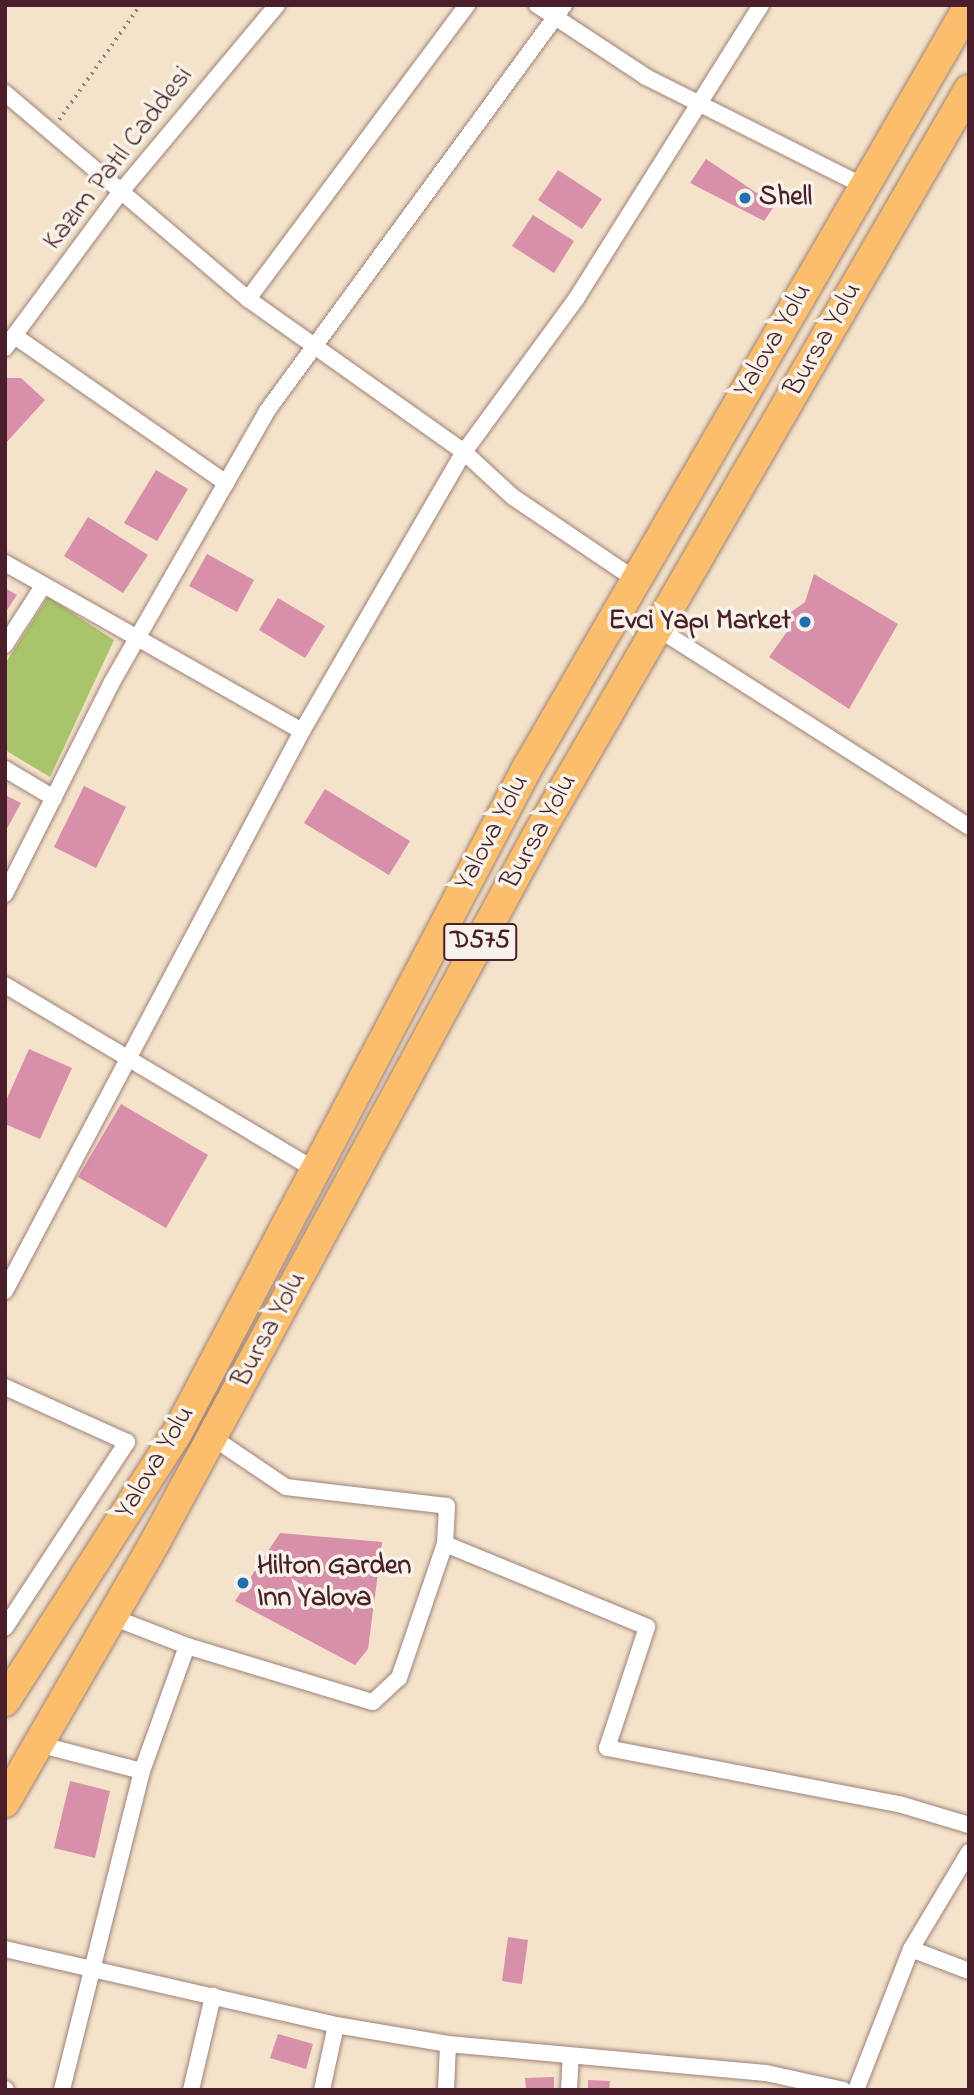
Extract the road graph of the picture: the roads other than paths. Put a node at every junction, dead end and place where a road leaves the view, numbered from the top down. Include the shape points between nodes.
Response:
1 (277, 5) edge
2 (467, 5) edge
3 (537, 5) edge
4 (564, 5) edge
5 (761, 5) edge
6 (969, 6) edge
7 (554, 19) junction
8 (969, 91) edge
9 (5, 93) edge
10 (698, 103) junction
11 (864, 186) junction
12 (119, 194) junction
13 (248, 299) junction
14 (11, 343) edge
15 (314, 348) junction
16 (464, 452) junction
17 (226, 483) junction
18 (5, 563) edge
19 (636, 580) junction
20 (43, 586) junction
21 (657, 628) junction
22 (135, 641) junction
23 (5, 645) edge
24 (302, 731) junction
25 (5, 769) edge
26 (54, 798) junction
27 (969, 827) edge
28 (5, 894) edge
29 (5, 985) edge
30 (129, 1062) junction
31 (317, 1171) junction
32 (5, 1291) edge
33 (5, 1387) edge
34 (212, 1437) junction
35 (445, 1544) junction
36 (112, 1617) junction
37 (5, 1628) edge
38 (187, 1646) junction
39 (5, 1701) edge
40 (38, 1744) junction
41 (142, 1771) junction
42 (5, 1802) edge
43 (969, 1825) edge
44 (969, 1852) edge
45 (5, 1949) edge
46 (911, 1950) junction
47 (92, 1971) junction
48 (969, 1971) edge
49 (213, 1996) junction
50 (337, 2025) junction
51 (448, 2044) junction
52 (571, 2056) junction
53 (62, 2090) edge
54 (191, 2090) edge
55 (322, 2090) edge
56 (446, 2090) edge
57 (569, 2090) edge
58 (843, 2090) edge
59 (856, 2090) edge

1 - 12 street, Kazım Patıl Caddesi
2 - 13 street
3 - 7 street
4 - 7 street
5 - 10 street
6 - 11 highway, Yalova Yolu / D575
7 - 10 street
7 - 15 street
8 - 21 highway, Bursa Yolu / D575
9 - 12 street
10 - 11 street
10 - 16 street via 576,299
11 - 19 highway, Yalova Yolu / D575
12 - 13 street
12 - 14 street, Kazım Patıl Caddesi
13 - 15 street
14 - 17 street
15 - 16 street
15 - 17 street
16 - 19 street via 513,497
16 - 24 street
17 - 22 street
18 - 20 street
19 - 31 highway, Yalova Yolu / D575 via 526,770
20 - 22 street
20 - 23 street
21 - 27 street
21 - 34 highway, Bursa Yolu / D575 via 537,836
22 - 24 street
22 - 26 street
24 - 30 street
25 - 26 street
26 - 28 street
29 - 30 street
30 - 31 street
30 - 32 street
31 - 39 highway, Yalova Yolu / D575 via 176,1436
33 - 37 street via 127,1442
34 - 35 street via 286,1487 447,1506
34 - 36 highway, Bursa Yolu / D575
35 - 38 street via 399,1678 373,1702
35 - 43 street via 647,1626 607,1748 899,1804
36 - 38 street
36 - 40 highway, Bursa Yolu / D575
38 - 41 street
40 - 41 street
40 - 42 highway, Bursa Yolu / D575
41 - 47 street
44 - 46 street
45 - 47 street
46 - 48 street
46 - 59 street
47 - 49 street
47 - 53 street
49 - 50 street
49 - 54 street
50 - 51 street
50 - 55 street
51 - 52 street
51 - 56 street
52 - 57 street
52 - 58 street via 766,2073

